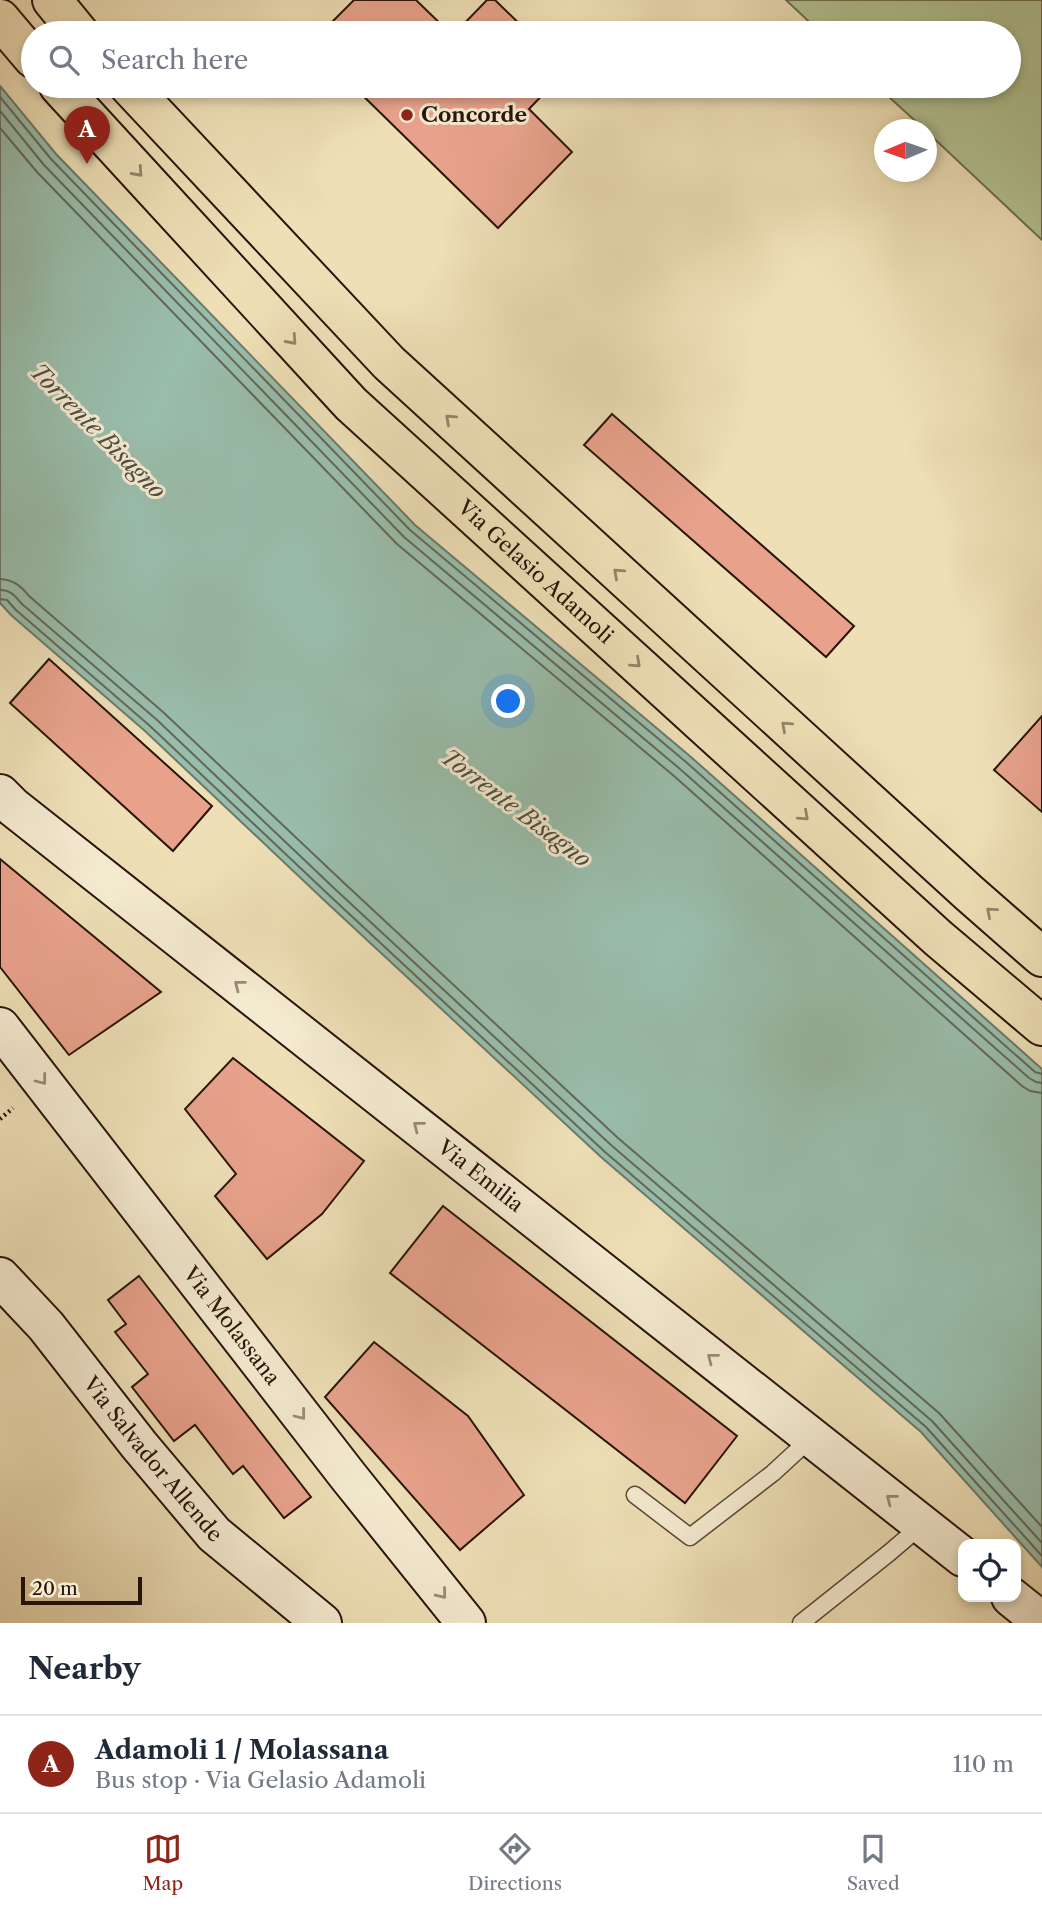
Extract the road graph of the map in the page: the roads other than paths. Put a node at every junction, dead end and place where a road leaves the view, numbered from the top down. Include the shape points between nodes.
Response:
1 (52, 0) edge
2 (0, 19) edge
3 (69, 21) edge
4 (21, 44) edge
5 (70, 98) edge
6 (140, 98) edge
7 (0, 794) edge
8 (1042, 957) edge
9 (1042, 1026) edge
10 (0, 1027) edge
11 (0, 1277) edge
12 (812, 1437) junction
13 (635, 1495) dead end
14 (923, 1524) junction
15 (958, 1553) edge
16 (1017, 1602) edge
17 (1042, 1622) edge
18 (322, 1623) edge
19 (466, 1623) edge
20 (801, 1623) edge

1 - 3 main road
2 - 4 main road
5 -> 9 main road, Via Gelasio Adamoli via 351,404 928,929
8 -> 6 main road via 389,363
12 -> 7 main road, Via Emilia
10 -> 19 main road, Via Molassana
11 - 18 main road, Via Salvador Allende via 46,1326 214,1534
12 - 13 lane via 690,1537
14 -> 12 main road, Via Emilia
14 - 15 main road, Via Emilia
14 - 20 lane
16 - 17 main road

